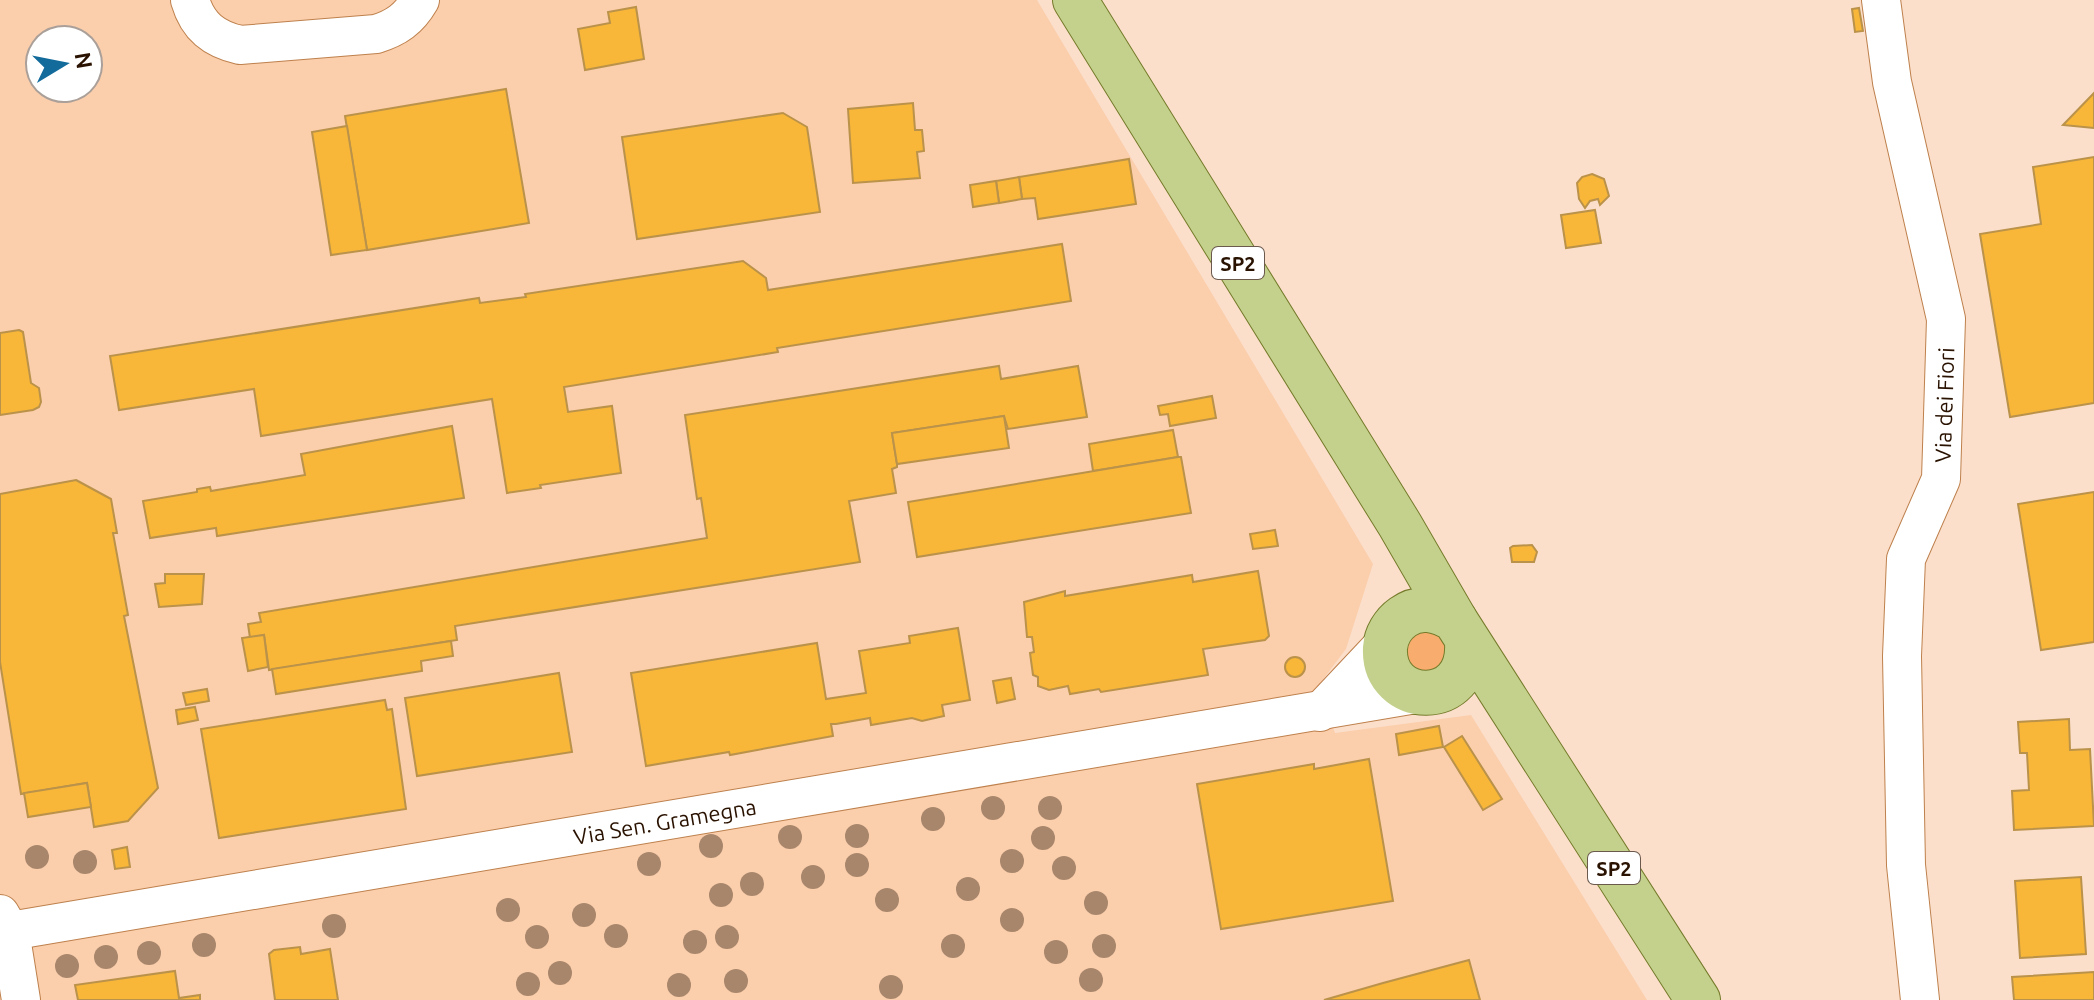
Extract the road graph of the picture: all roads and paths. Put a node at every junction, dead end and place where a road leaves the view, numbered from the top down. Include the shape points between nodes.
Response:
1 (190, 0) edge
2 (420, 0) edge
3 (1075, 0) edge
4 (1881, 0) edge
5 (1400, 525) junction
6 (1393, 630) junction
7 (1461, 631) junction
8 (1435, 690) junction
9 (1320, 712) junction
10 (1530, 737) junction
11 (5, 922) edge
12 (21, 1000) edge
13 (1698, 1000) edge
14 (1920, 1000) edge

1 - 2 street via 208,32 240,45 376,34 409,18
3 - 5 main road, SP2
4 - 14 street, Via dei Fiori via 1892,82 1946,319 1941,479 1906,559 1902,656 1906,865
5 - 6 main road
5 - 7 main road, SP2
6 - 7 main road via 1414,611 1428,609 1442,612
6 - 8 main road via 1385,657 1389,671 1409,690
6 - 9 street
7 - 8 main road via 1468,656 1465,668
7 - 10 main road, SP2
8 - 9 street, Via Sen. Gramegna
8 - 10 main road, SP2
9 - 11 street, Via Sen. Gramegna
10 - 13 main road, SP2
11 - 12 street

